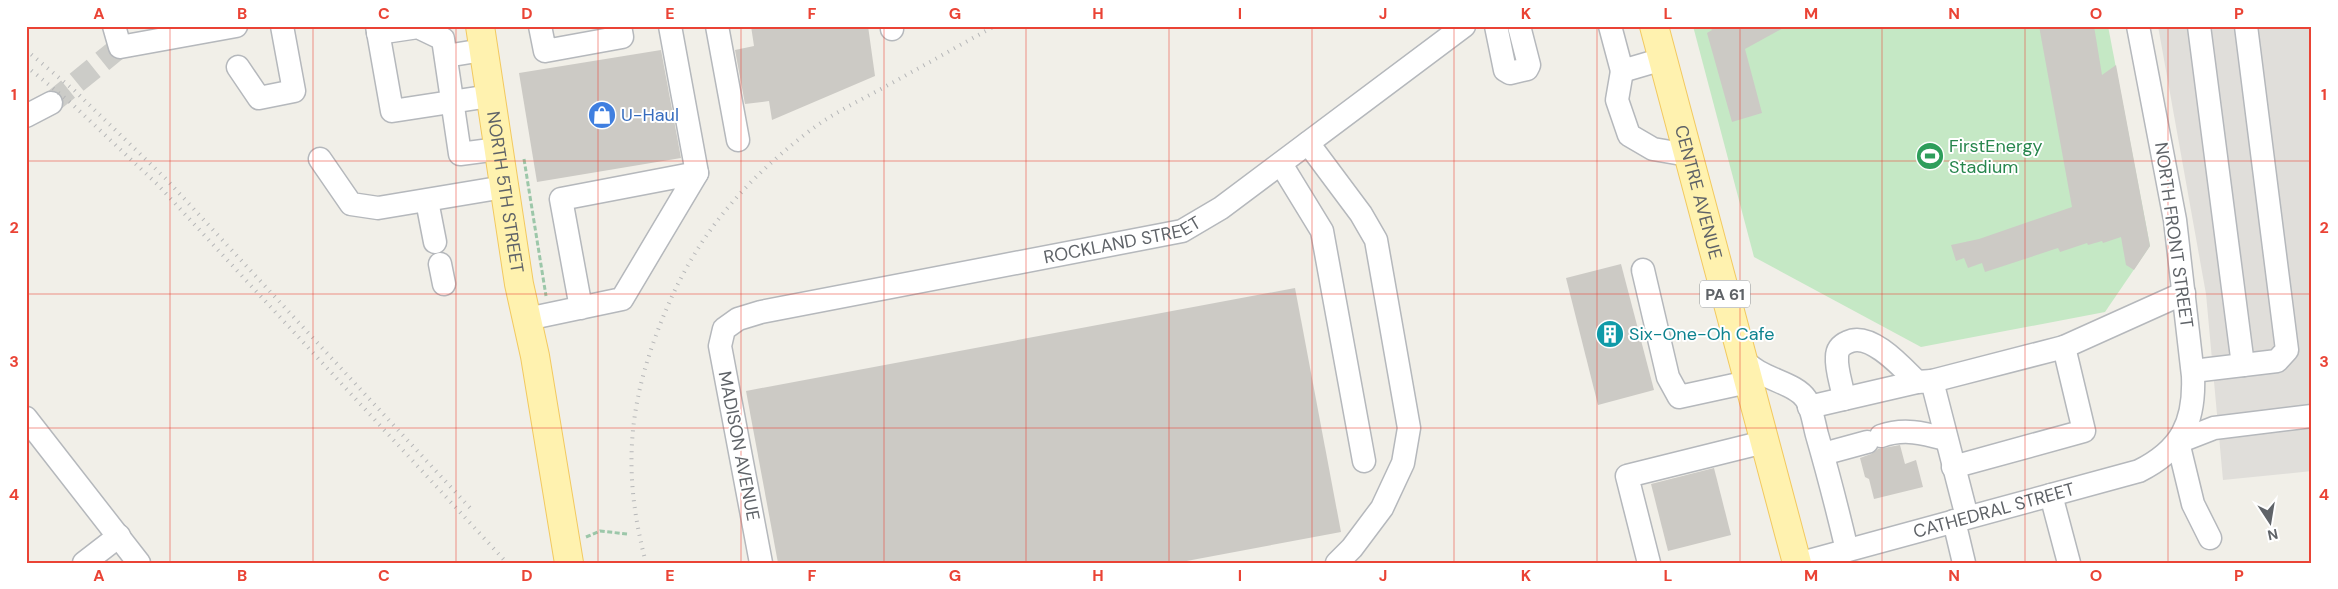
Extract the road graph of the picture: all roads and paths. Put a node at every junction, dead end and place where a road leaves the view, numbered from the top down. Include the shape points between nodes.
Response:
1 (236, 26) edge
2 (282, 26) edge
3 (540, 26) edge
4 (670, 26) edge
5 (717, 26) edge
6 (1464, 26) edge
7 (1496, 26) edge
8 (1519, 26) edge
9 (1610, 26) edge
10 (1654, 26) edge
11 (2138, 26) edge
12 (2199, 26) edge
13 (2246, 26) edge
14 (378, 30) edge
15 (621, 32) edge
16 (117, 36) tunnel mouth
17 (482, 38) edge
18 (446, 56) junction
19 (1663, 59) junction
20 (238, 67) dead end
21 (1622, 71) junction
22 (490, 96) junction
23 (453, 102) junction
24 (51, 103) tunnel mouth
25 (26, 116) edge
26 (738, 140) dead end
27 (1308, 143) junction
28 (498, 149) junction
29 (1688, 155) junction
30 (320, 158) dead end
31 (1281, 164) junction
32 (697, 173) junction
33 (504, 187) junction
34 (427, 201) junction
35 (436, 242) dead end
36 (1643, 270) dead end
37 (2184, 293) junction
38 (581, 308) junction
39 (527, 319) junction
40 (724, 329) joint
41 (2064, 347) junction
42 (2243, 365) junction
43 (1745, 370) junction
44 (2193, 371) junction
45 (1924, 382) junction
46 (1844, 399) junction
47 (1809, 407) junction
48 (2312, 416) edge
49 (26, 418) edge
50 (1945, 439) junction
51 (1764, 442) junction
52 (2178, 442) junction
53 (36, 446) edge
54 (1823, 454) junction
55 (1364, 461) dead end
56 (1953, 467) junction
57 (2050, 495) junction
58 (1960, 519) junction
59 (627, 534) dead end
60 (119, 536) junction
61 (585, 537) dead end
62 (2210, 538) dead end
63 (1852, 554) edge
64 (84, 563) edge
65 (139, 563) edge
66 (569, 563) edge
67 (761, 563) edge
68 (1337, 563) edge
69 (1648, 563) edge
70 (1797, 563) edge
71 (1801, 563) edge
72 (1964, 563) edge
73 (2069, 563) edge

1 - 16 street
2 - 20 street via 294,91 259,98
3 - 15 street via 545,51
4 - 32 street
5 - 26 street
6 - 27 street, ROCKLAND STREET
7 - 8 street via 1505,70 1510,73 1527,69 1529,65
9 - 21 street
10 - 19 main road, CENTRE AVENUE / PA 61
11 - 37 street, NORTH FRONT STREET via 2175,220
12 - 42 street
13 - 42 street via 2287,350 2277,361
14 - 18 street via 418,27 443,39
14 - 23 street via 392,112
17 - 18 street
17 - 22 main road, NORTH 5TH STREET
18 - 23 street
19 - 21 street
19 - 29 main road, CENTRE AVENUE / PA 61
21 - 29 street via 1617,100 1629,135 1653,149
22 - 23 street
22 - 28 main road, NORTH 5TH STREET
23 - 28 street via 460,154
24 - 25 street
27 - 31 street, ROCKLAND STREET
27 - 68 street via 1361,214 1376,240 1408,428 1403,463 1382,508
28 - 33 main road, NORTH 5TH STREET
29 - 43 main road, CENTRE AVENUE / PA 61
30 - 34 street via 351,204 378,208
31 - 40 street, ROCKLAND STREET via 1221,208 1182,231 761,312 738,319
31 - 55 street via 1322,231
32 - 38 street via 622,299
32 - 38 street via 562,199
33 - 34 street
33 - 39 main road, NORTH 5TH STREET
34 - 35 street
36 - 43 street via 1668,377 1679,396
37 - 41 street
37 - 44 street, NORTH FRONT STREET
38 - 39 street
39 - 66 main road, NORTH 5TH STREET
40 - 67 street, MADISON AVENUE via 720,346
41 - 45 street
41 - 56 street via 2084,431
42 - 44 street
43 - 47 street via 1750,368 1794,389 1806,398
43 - 51 main road, CENTRE AVENUE / PA 61
44 - 52 street, NORTH FRONT STREET via 2191,412
45 - 46 street
45 - 46 street via 1861,338 1841,346 1837,355
45 - 50 street
46 - 47 street
47 - 54 street
48 - 52 street via 2214,428
49 - 53 street
50 - 54 street via 1913,431 1890,433
50 - 56 street
51 - 69 street via 1627,476
51 - 70 main road, CENTRE AVENUE / PA 61
52 - 57 street, CATHEDRAL STREET via 2157,461 2139,471
52 - 62 street via 2192,504
53 - 60 street
54 - 63 street
56 - 58 street
57 - 58 street, CATHEDRAL STREET
57 - 73 street
58 - 63 street, CATHEDRAL STREET
58 - 72 street
59 - 61 path via 600,531
60 - 64 street
60 - 65 street
63 - 71 street, CATHEDRAL STREET

